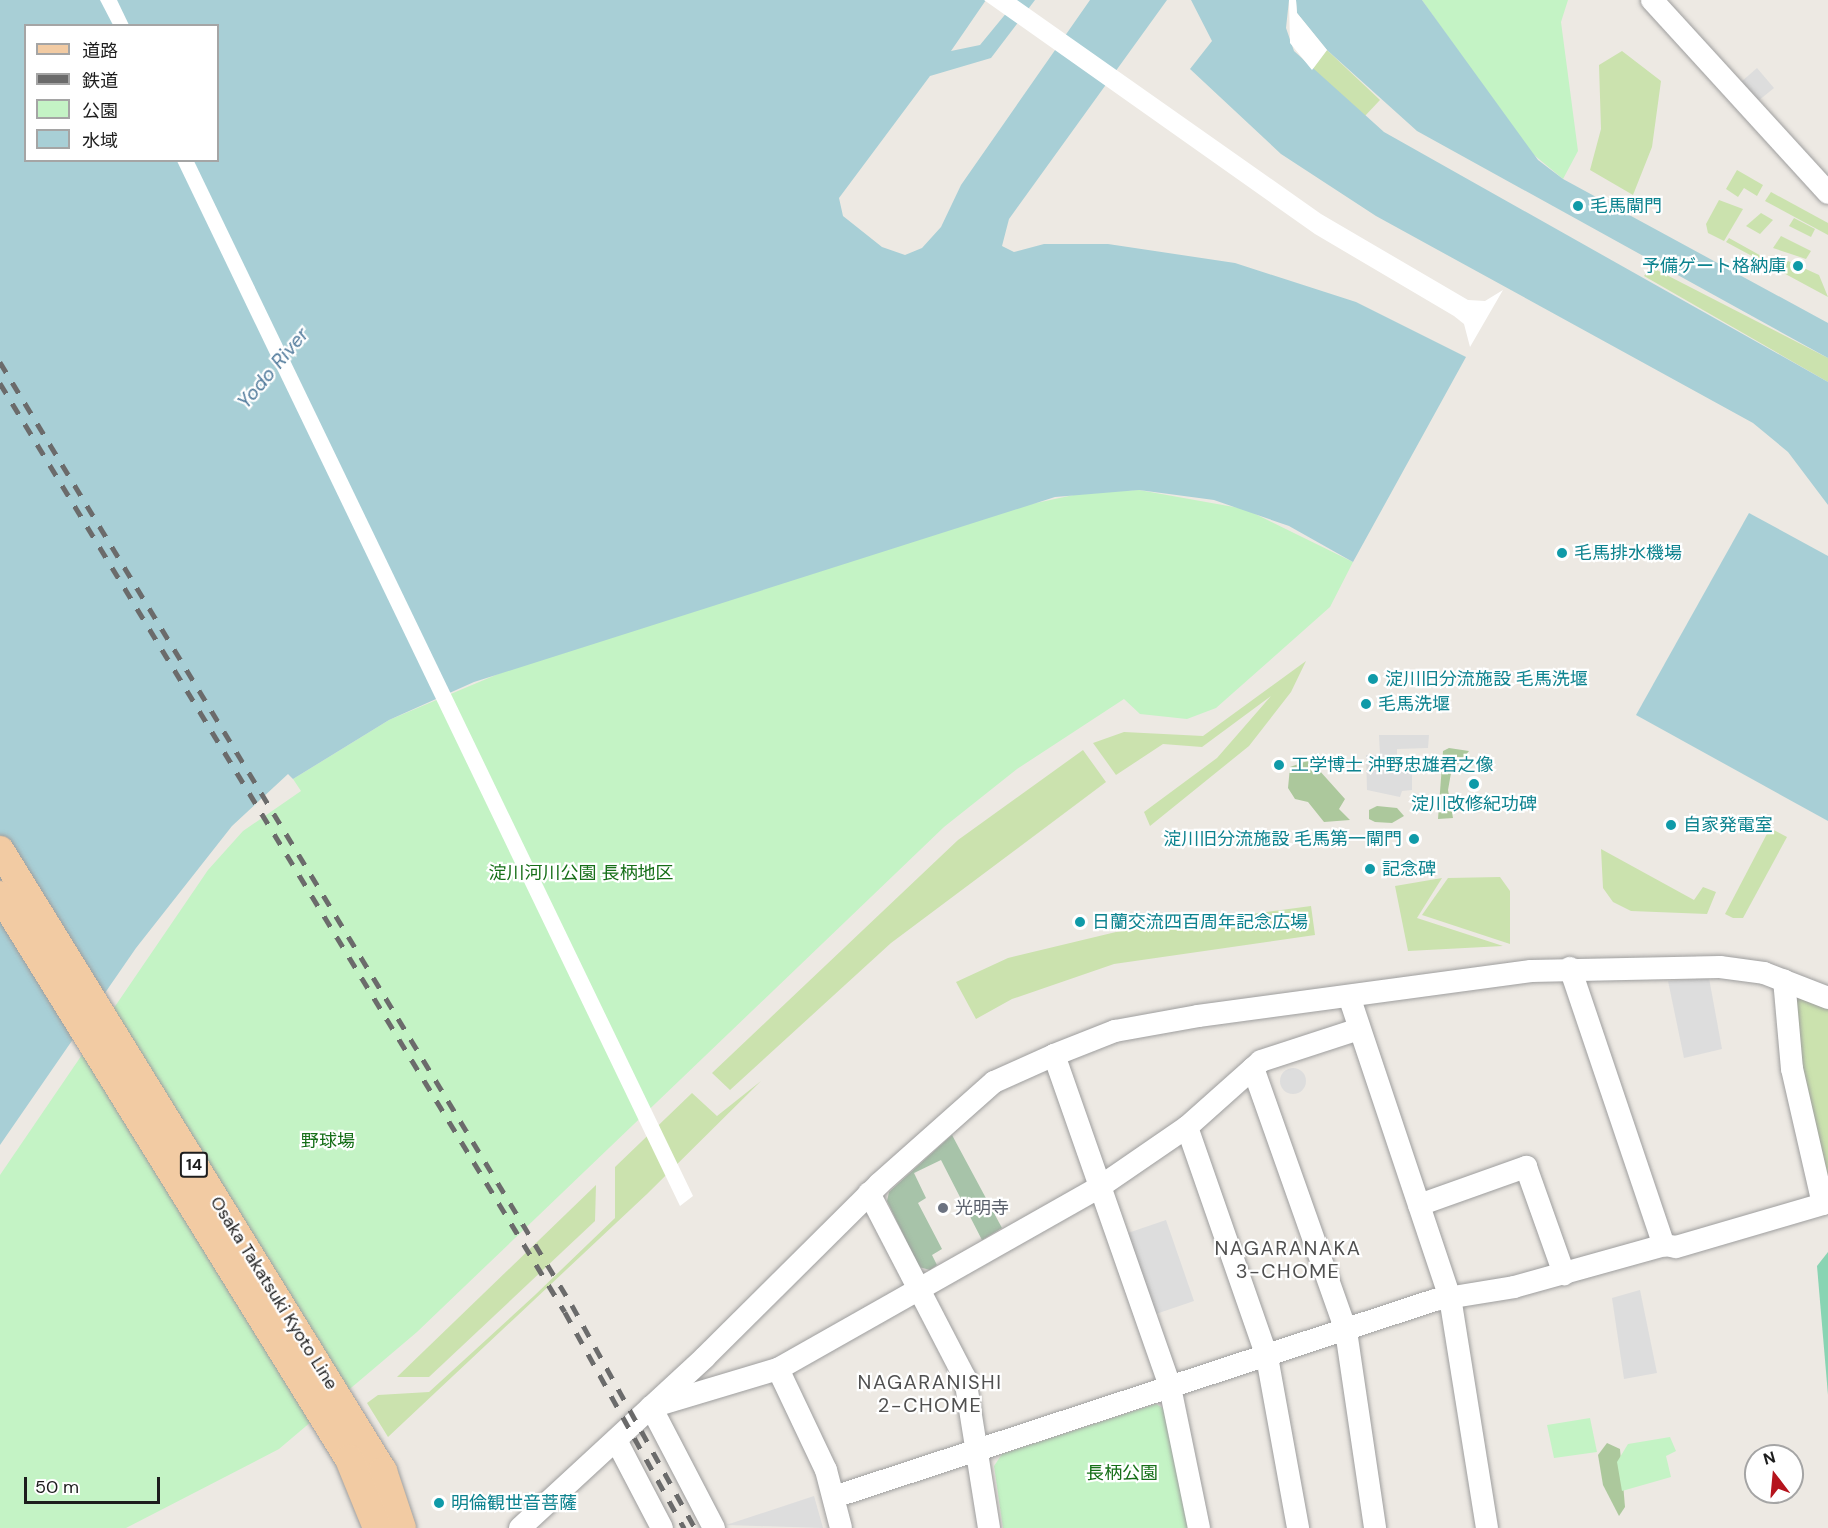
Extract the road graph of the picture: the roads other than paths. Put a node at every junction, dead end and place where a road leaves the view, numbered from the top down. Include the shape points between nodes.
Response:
1 (1652, 0) edge
2 (1828, 193) edge
3 (0, 850) edge
4 (0, 895) edge
5 (1570, 968) junction
6 (1784, 980) junction
7 (1349, 996) junction
8 (1828, 998) edge
9 (1359, 1029) junction
10 (1054, 1055) junction
11 (1253, 1068) junction
12 (1187, 1127) junction
13 (1101, 1186) junction
14 (869, 1193) junction
15 (1419, 1205) junction
16 (1664, 1245) junction
17 (1564, 1274) junction
18 (922, 1287) junction
19 (1450, 1297) junction
20 (1346, 1332) junction
21 (1268, 1357) junction
22 (778, 1368) junction
23 (1170, 1387) junction
24 (651, 1407) junction
25 (616, 1440) junction
26 (976, 1449) junction
27 (377, 1489) junction
28 (834, 1497) junction
29 (533, 1524) edge
30 (377, 1528) edge
31 (402, 1528) edge
32 (662, 1528) edge
33 (714, 1528) edge
34 (841, 1528) edge
35 (989, 1528) edge
36 (1199, 1528) edge
37 (1298, 1528) edge
38 (1375, 1528) edge
39 (1487, 1528) edge

1 - 2 street
3 - 27 main road, Osaka Takatsuki Kyoto Line / 14
4 - 27 main road, Osaka Takatsuki Kyoto Line / 14
5 - 6 street via 1720,967
5 - 7 street
5 - 16 street
6 - 8 street
6 - 16 street via 1792,1069 1823,1204 1676,1247
7 - 9 street
7 - 10 street via 1115,1031
9 - 11 street
9 - 15 street
10 - 13 street
10 - 14 street via 994,1082
11 - 12 street
11 - 20 street
12 - 13 street
12 - 21 street
13 - 18 street
13 - 23 street
14 - 18 street
14 - 24 street
15 - 17 street via 1526,1167
15 - 19 street
16 - 17 street
17 - 19 street
18 - 22 street
18 - 26 street via 965,1378
19 - 20 street
19 - 39 street
20 - 21 street
20 - 38 street
21 - 23 street
21 - 37 street
22 - 24 street
22 - 28 street
23 - 26 street
23 - 36 street
24 - 25 street
24 - 33 street
25 - 29 street
25 - 32 street
26 - 28 street
26 - 35 street
27 - 30 main road, Osaka Takatsuki Kyoto Line / 14
27 - 31 main road, Osaka Takatsuki Kyoto Line / 14
28 - 34 street

